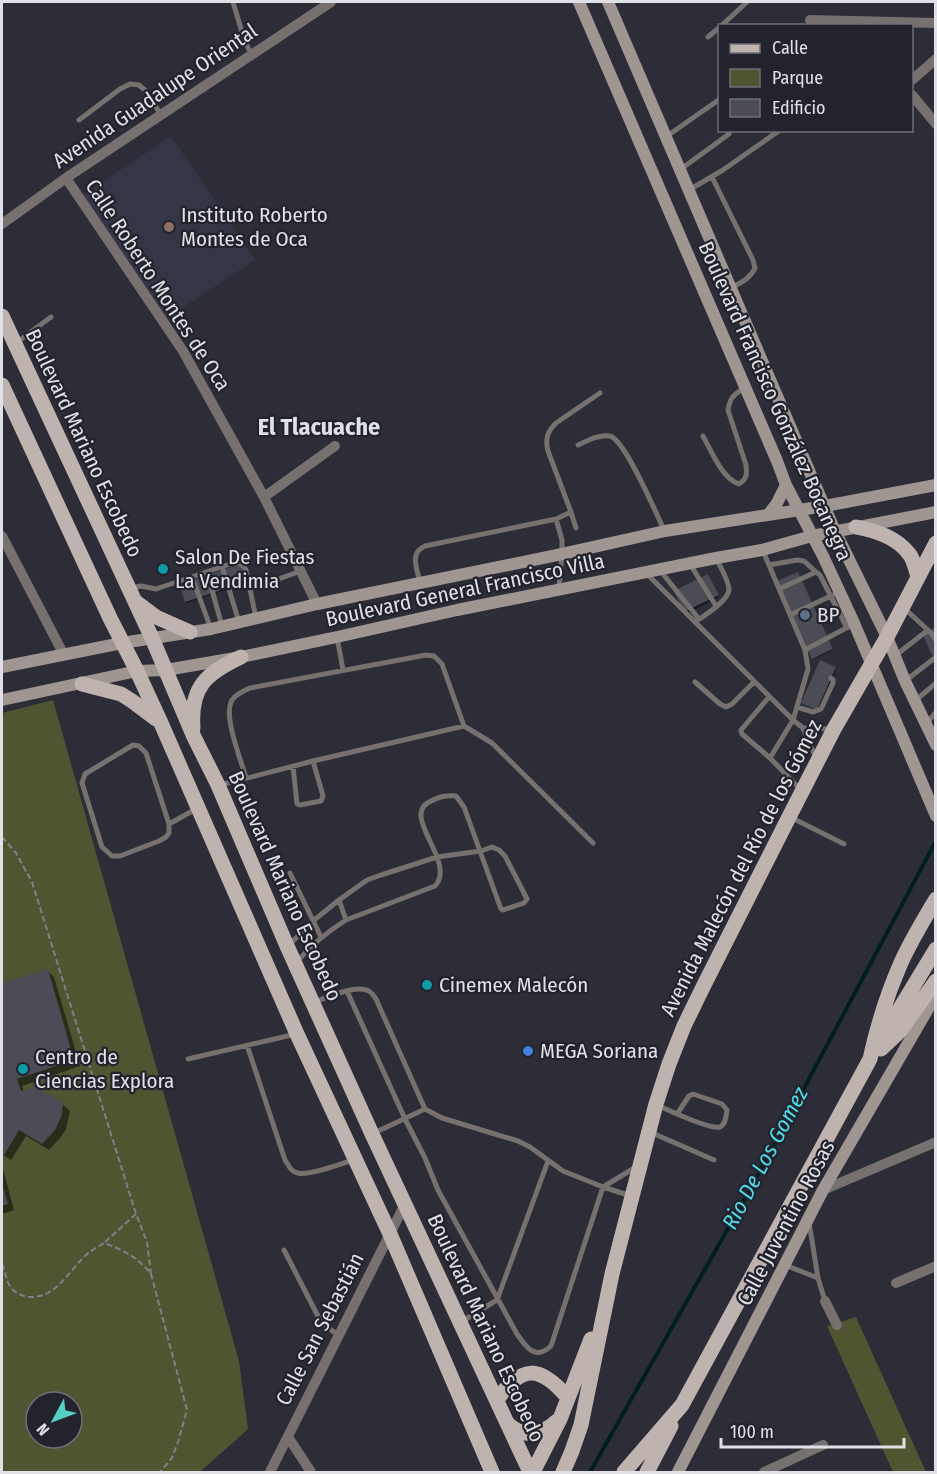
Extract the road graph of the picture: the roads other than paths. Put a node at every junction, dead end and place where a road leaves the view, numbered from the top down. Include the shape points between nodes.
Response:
1 (233, 2) edge
2 (331, 2) edge
3 (579, 2) edge
4 (608, 2) edge
5 (747, 2) edge
6 (810, 21) dead end
7 (936, 23) edge
8 (722, 24) edge
9 (718, 28) edge
10 (708, 37) dead end
11 (251, 54) junction
12 (936, 59) edge
13 (913, 79) edge
14 (913, 96) edge
15 (718, 100) edge
16 (161, 115) junction
17 (79, 120) dead end
18 (936, 124) edge
19 (730, 132) edge
20 (777, 132) edge
21 (666, 137) junction
22 (679, 170) junction
23 (712, 177) junction
24 (66, 178) junction
25 (688, 190) junction
26 (2, 224) edge
27 (731, 288) junction
28 (2, 316) edge
29 (51, 317) dead end
30 (15, 344) junction
31 (2, 385) edge
32 (745, 387) junction
33 (600, 393) dead end
34 (703, 436) dead end
35 (578, 445) dead end
36 (335, 446) dead end
37 (786, 485) junction
38 (936, 485) edge
39 (264, 497) junction
40 (825, 506) junction
41 (799, 510) junction
42 (571, 512) junction
43 (936, 512) edge
44 (768, 515) junction
45 (556, 519) junction
46 (576, 528) dead end
47 (856, 528) junction
48 (665, 531) junction
49 (835, 531) junction
50 (2, 536) edge
51 (812, 536) junction
52 (936, 543) edge
53 (762, 550) junction
54 (562, 554) junction
55 (716, 558) junction
56 (689, 563) junction
57 (769, 565) junction
58 (222, 566) junction
59 (658, 569) junction
60 (301, 571) junction
61 (207, 572) junction
62 (645, 572) junction
63 (816, 572) junction
64 (192, 577) junction
65 (918, 578) junction
66 (420, 582) junction
67 (250, 589) junction
68 (779, 589) junction
69 (559, 590) junction
70 (130, 594) junction
71 (835, 594) junction
72 (317, 604) junction
73 (716, 606) junction
74 (902, 606) junction
75 (790, 615) junction
76 (256, 618) junction
77 (697, 621) junction
78 (239, 622) junction
79 (851, 626) junction
80 (217, 627) junction
81 (928, 630) junction
82 (190, 632) junction
83 (337, 637) junction
84 (887, 637) junction
85 (152, 638) junction
86 (936, 640) edge
87 (122, 643) junction
88 (805, 650) junction
89 (64, 655) junction
90 (895, 656) junction
91 (241, 657) junction
92 (936, 657) edge
93 (872, 664) junction
94 (2, 667) edge
95 (808, 669) junction
96 (166, 670) junction
97 (343, 670) junction
98 (137, 671) junction
99 (815, 672) dead end
100 (831, 678) dead end
101 (905, 681) junction
102 (695, 682) dead end
103 (754, 682) junction
104 (936, 683) edge
105 (82, 684) junction
106 (769, 697) junction
107 (2, 700) edge
108 (915, 702) junction
109 (797, 706) junction
110 (936, 712) edge
111 (793, 720) junction
112 (161, 723) junction
113 (926, 724) junction
114 (464, 726) junction
115 (803, 728) junction
116 (834, 729) junction
117 (194, 736) junction
118 (936, 745) edge
119 (770, 758) junction
120 (313, 761) junction
121 (818, 761) junction
122 (293, 766) junction
123 (246, 778) junction
124 (218, 785) junction
125 (802, 791) junction
126 (197, 808) junction
127 (936, 816) edge
128 (789, 817) junction
129 (169, 824) junction
130 (593, 843) dead end
131 (844, 844) dead end
132 (481, 851) junction
133 (437, 857) junction
134 (290, 873) dead end
135 (936, 899) edge
136 (339, 900) junction
137 (346, 920) junction
138 (313, 921) junction
139 (321, 937) junction
140 (287, 946) junction
141 (936, 949) edge
142 (296, 963) junction
143 (936, 981) edge
144 (347, 991) junction
145 (936, 995) edge
146 (313, 1003) junction
147 (297, 1034) junction
148 (248, 1046) junction
149 (188, 1059) dead end
150 (870, 1059) junction
151 (656, 1104) junction
152 (425, 1109) junction
153 (677, 1114) junction
154 (405, 1119) junction
155 (342, 1129) junction
156 (649, 1131) junction
157 (372, 1134) junction
158 (936, 1142) edge
159 (356, 1159) junction
160 (714, 1160) dead end
161 (548, 1161) junction
162 (640, 1164) junction
163 (603, 1187) junction
164 (824, 1190) junction
165 (632, 1196) junction
166 (405, 1204) junction
167 (808, 1221) junction
168 (390, 1234) junction
169 (284, 1250) dead end
170 (785, 1265) junction
171 (936, 1266) edge
172 (612, 1274) junction
173 (818, 1278) junction
174 (896, 1282) dead end
175 (497, 1300) junction
176 (825, 1302) joint
177 (460, 1322) junction
178 (837, 1325) dead end
179 (339, 1336) junction
180 (568, 1398) junction
181 (497, 1400) junction
182 (682, 1405) junction
183 (504, 1419) junction
184 (560, 1419) junction
185 (288, 1437) junction
186 (823, 1445) dead end
187 (271, 1472) edge
188 (311, 1473) edge
189 (492, 1473) edge
190 (532, 1473) edge
191 (563, 1473) edge
192 (624, 1473) edge
193 (647, 1473) edge
194 (678, 1473) edge
195 (764, 1473) edge

1 - 11 lane
2 - 11 street, Avenida Guadalupe Oriental
3 - 32 main road, Boulevard Francisco González Bocanegra
4 - 21 main road, Boulevard Francisco González Bocanegra
5 - 8 lane
6 - 7 street
9 - 10 lane
11 - 16 street, Avenida Guadalupe Oriental
12 - 13 street
14 - 18 street
15 - 21 lane
16 - 17 lane via 146,91 130,84
16 - 24 street, Avenida Guadalupe Oriental
19 - 22 lane
20 - 23 lane
21 - 22 main road, Boulevard Francisco González Bocanegra
22 - 25 main road, Boulevard Francisco González Bocanegra
23 - 25 lane
23 - 27 lane via 755,268 745,281
24 - 26 street, Avenida Guadalupe Oriental
24 - 39 street, Calle Roberto Montes de Oca via 183,351
25 - 27 main road, Boulevard Francisco González Bocanegra
27 - 40 main road, Boulevard Francisco González Bocanegra
28 - 30 main road, Boulevard Mariano Escobedo
29 - 30 lane
30 - 70 main road, Boulevard Mariano Escobedo
31 - 87 main road
32 - 34 lane via 729,401 728,410 746,465 745,480 739,484 728,477
32 - 37 main road, Boulevard Francisco González Bocanegra
33 - 42 lane via 556,423 547,436 548,452
35 - 48 lane via 598,437 617,440
36 - 39 street
37 - 41 main road, Boulevard Francisco González Bocanegra
37 - 44 main road
38 - 40 main road, Boulevard General Francisco Villa
39 - 60 street, Calle Roberto Montes de Oca
40 - 41 main road, Boulevard General Francisco Villa
40 - 49 main road, Boulevard Francisco González Bocanegra
41 - 44 main road, Boulevard General Francisco Villa
41 - 51 main road, Boulevard Francisco González Bocanegra
42 - 45 lane
42 - 46 lane
43 - 47 main road, Boulevard General Francisco Villa
44 - 48 main road, Boulevard General Francisco Villa
45 - 54 lane
45 - 66 lane via 418,549 415,560
47 - 49 main road, Boulevard General Francisco Villa
47 - 65 main road via 882,534 895,542 910,555
48 - 54 main road, Boulevard General Francisco Villa
49 - 51 main road, Boulevard General Francisco Villa
49 - 84 main road, Boulevard Francisco González Bocanegra
50 - 89 street
51 - 53 main road, Boulevard General Francisco Villa
51 - 71 main road, Boulevard Francisco González Bocanegra
52 - 65 main road, Avenida Malecón del Río de los Gómez
53 - 55 main road, Boulevard General Francisco Villa
53 - 57 lane
54 - 66 main road, Boulevard General Francisco Villa
54 - 69 lane
55 - 56 main road, Boulevard General Francisco Villa
55 - 73 lane via 729,589
56 - 59 main road, Boulevard General Francisco Villa
56 - 73 lane
57 - 63 lane via 804,561
57 - 68 lane
58 - 61 lane
58 - 67 lane via 239,562 246,570
58 - 78 lane
59 - 62 main road, Boulevard General Francisco Villa
59 - 77 lane
60 - 67 lane
60 - 72 street, Calle Roberto Montes de Oca
61 - 64 lane
61 - 80 lane
62 - 69 main road, Boulevard General Francisco Villa
62 - 77 lane
63 - 68 lane
63 - 71 lane
64 - 70 lane via 156,589 141,586
64 - 80 lane
65 - 74 main road, Avenida Malecón del Río de los Gómez
66 - 72 main road, Boulevard General Francisco Villa
67 - 76 lane
68 - 75 lane
69 - 83 main road, Boulevard General Francisco Villa
70 - 82 main road via 156,616
70 - 85 main road, Boulevard Mariano Escobedo
71 - 75 lane
71 - 79 main road, Boulevard Francisco González Bocanegra
72 - 76 main road, Boulevard General Francisco Villa
73 - 77 lane
74 - 81 lane
74 - 84 main road, Avenida Malecón del Río de los Gómez
75 - 88 lane
76 - 78 main road, Boulevard General Francisco Villa
77 - 103 lane
78 - 80 main road, Boulevard General Francisco Villa
79 - 88 lane
79 - 93 main road, Boulevard Francisco González Bocanegra
80 - 82 main road, Boulevard General Francisco Villa
81 - 86 lane
81 - 90 lane
82 - 85 main road, Boulevard General Francisco Villa
83 - 91 main road, Boulevard General Francisco Villa
83 - 97 lane
84 - 90 main road, Boulevard Francisco González Bocanegra
84 - 93 main road, Avenida Malecón del Río de los Gómez
85 - 87 main road, Boulevard General Francisco Villa
85 - 96 main road, Boulevard Mariano Escobedo
87 - 89 main road, Boulevard General Francisco Villa
87 - 98 main road
88 - 95 lane
89 - 94 main road, Boulevard General Francisco Villa
90 - 101 main road, Boulevard Francisco González Bocanegra
91 - 96 main road, Boulevard General Francisco Villa
91 - 117 main road via 211,674 200,688 192,716
92 - 101 lane
93 - 116 main road, Avenida Malecón del Río de los Gómez
93 - 127 main road, Boulevard Francisco González Bocanegra
95 - 99 lane
95 - 109 lane
96 - 98 main road, Boulevard General Francisco Villa
96 - 117 main road, Boulevard Mariano Escobedo
97 - 114 lane via 434,656 442,664
97 - 123 lane via 250,688 232,700 230,723
98 - 105 main road, Boulevard General Francisco Villa
98 - 112 main road
100 - 109 lane via 833,683 821,709 813,712
101 - 108 main road, Boulevard Francisco González Bocanegra
102 - 103 lane via 726,707
103 - 106 lane
104 - 108 lane
105 - 107 main road, Boulevard General Francisco Villa
105 - 112 main road via 121,694
106 - 111 lane
106 - 119 lane via 741,730
108 - 113 main road, Boulevard Francisco González Bocanegra
109 - 111 lane
110 - 113 lane
111 - 115 lane
111 - 119 lane
112 - 126 main road
113 - 118 main road, Boulevard Francisco González Bocanegra
114 - 120 lane
114 - 130 lane via 492,743
115 - 116 lane
115 - 121 lane
116 - 121 main road, Avenida Malecón del Río de los Gómez
117 - 124 main road, Boulevard Mariano Escobedo
119 - 125 lane
120 - 122 lane
120 - 122 lane via 321,801 297,804
121 - 125 main road, Avenida Malecón del Río de los Gómez
122 - 123 lane
123 - 124 lane
124 - 140 main road, Boulevard Mariano Escobedo
125 - 128 main road, Avenida Malecón del Río de los Gómez
126 - 129 lane
126 - 147 main road
128 - 131 lane
128 - 151 main road, Avenida Malecón del Río de los Gómez via 684,1026
129 - 129 lane via 146,753 139,746 133,745 84,774 82,783 102,848 112,856 159,841 166,837
132 - 132 lane via 492,847 505,856 527,899 525,902 501,909
132 - 133 lane
132 - 133 lane via 464,807 456,796 444,795 424,805 420,812
133 - 136 lane via 367,880
133 - 137 lane via 441,877 435,886
134 - 138 lane
135 - 150 main road via 892,985
136 - 137 lane
136 - 138 lane
137 - 139 lane
138 - 139 lane
138 - 140 lane
139 - 142 lane
140 - 142 main road, Boulevard Mariano Escobedo
141 - 150 main road
142 - 146 main road, Boulevard Mariano Escobedo
143 - 150 main road via 900,1031
144 - 146 lane
144 - 152 lane via 368,991 376,999
144 - 154 lane
145 - 164 main road, Calle Juventino Rosas
146 - 157 main road, Boulevard Mariano Escobedo
147 - 148 lane
147 - 155 main road
148 - 149 lane
148 - 159 lane via 291,1169 308,1173
150 - 182 main road
151 - 153 lane
151 - 156 main road, Avenida Malecón del Río de los Gómez
152 - 154 lane
152 - 161 lane via 518,1141
153 - 153 lane via 718,1127 725,1122 728,1110 693,1094
154 - 157 lane
154 - 175 lane
155 - 157 main road via 353,1136
155 - 159 main road
156 - 160 lane
156 - 162 main road, Avenida Malecón del Río de los Gómez
157 - 166 main road, Boulevard Mariano Escobedo
158 - 164 street
159 - 168 main road
161 - 163 lane
161 - 175 lane
162 - 163 lane
162 - 165 main road, Avenida Malecón del Río de los Gómez
163 - 165 lane
163 - 175 lane via 551,1347 539,1353 525,1346
164 - 167 main road, Calle Juventino Rosas
165 - 172 main road, Avenida Malecón del Río de los Gómez
166 - 168 street, Calle San Sebastián
166 - 177 main road, Boulevard Mariano Escobedo
167 - 170 main road, Calle Juventino Rosas
167 - 173 lane
168 - 179 street, Calle San Sebastián
168 - 189 main road
169 - 179 lane via 321,1322
170 - 173 lane
170 - 194 main road, Calle Juventino Rosas
171 - 174 street
172 - 180 main road
172 - 191 main road, Avenida Malecón del Río de los Gómez via 581,1425
173 - 176 lane
175 - 177 lane
176 - 178 street
177 - 181 main road, Boulevard Mariano Escobedo
179 - 185 street, Calle San Sebastián
180 - 181 main road via 550,1380 528,1373 513,1380
180 - 184 main road
181 - 183 main road, Boulevard Mariano Escobedo
182 - 192 main road
182 - 193 main road
183 - 184 main road via 514,1429 532,1434 544,1431
183 - 190 main road, Boulevard Mariano Escobedo
184 - 190 main road
185 - 187 street, Calle San Sebastián
185 - 188 street
186 - 195 street

